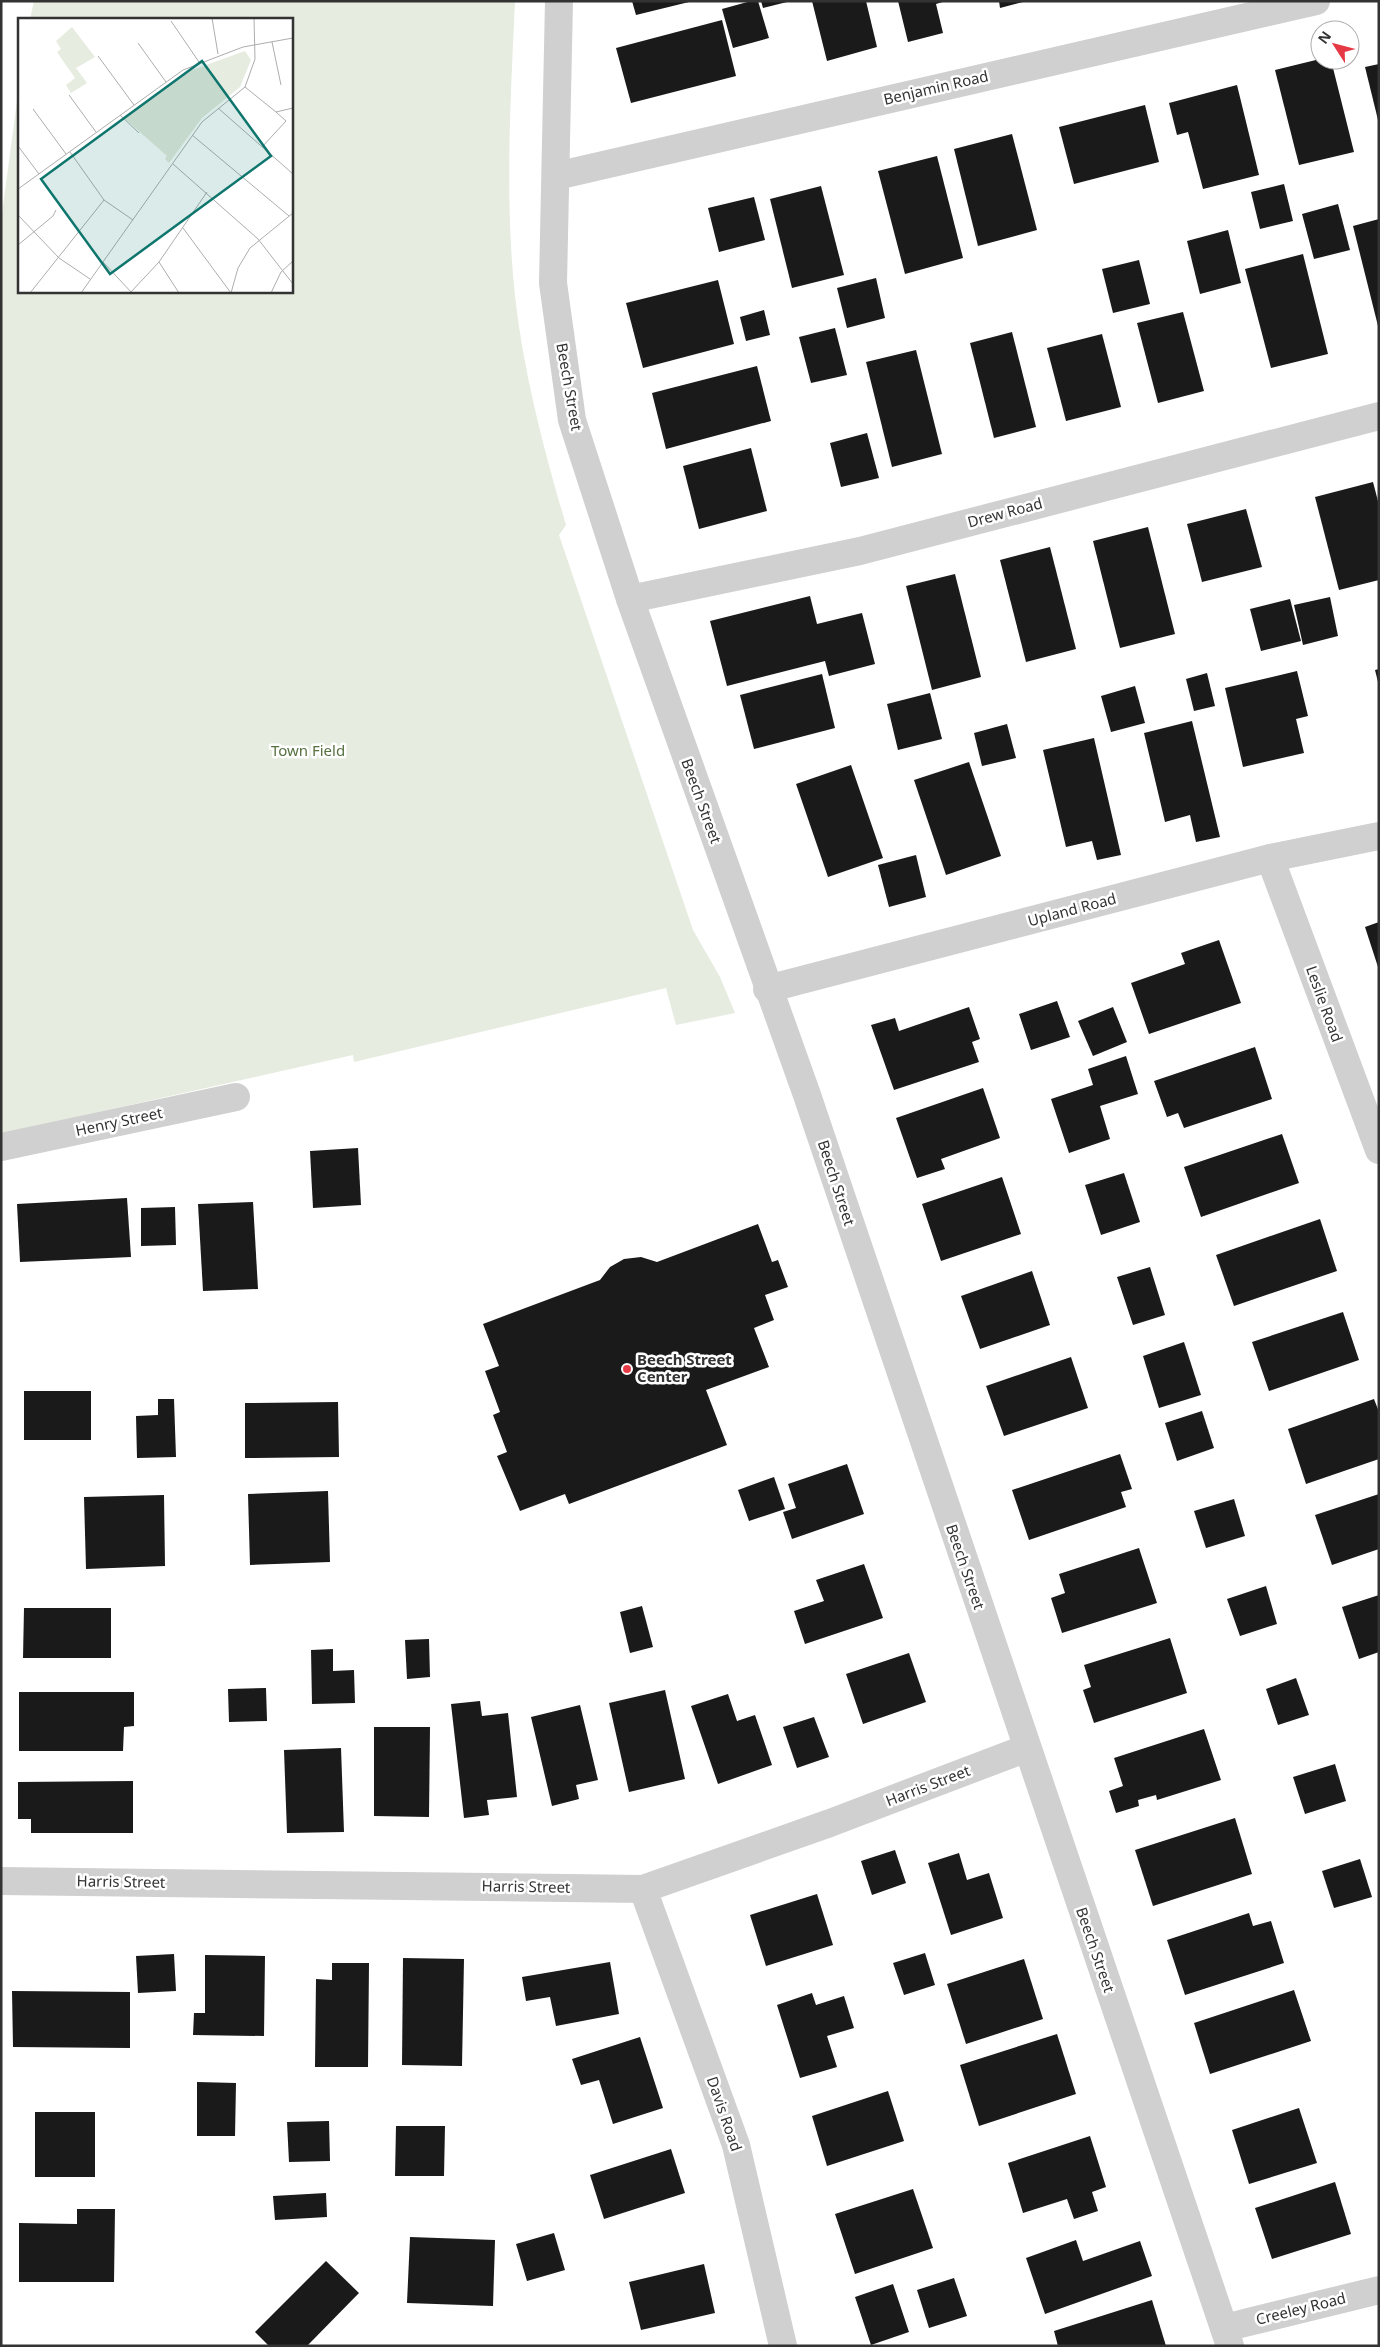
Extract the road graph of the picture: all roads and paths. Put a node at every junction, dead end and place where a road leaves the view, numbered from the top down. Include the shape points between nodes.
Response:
1 (560, 1) edge
2 (1316, 1) edge
3 (1227, 11) edge
4 (556, 176) junction
5 (1379, 416) edge
6 (630, 599) junction
7 (1379, 836) edge
8 (1270, 858) junction
9 (767, 989) junction
10 (236, 1097) dead end
11 (1, 1146) edge
12 (1379, 1150) edge
13 (1027, 1748) junction
14 (1, 1881) edge
15 (643, 1889) junction
16 (1379, 2290) edge
17 (1227, 2337) edge
18 (783, 2346) edge

1 - 4 street, Beech Street
2 - 3 street, Benjamin Road
3 - 4 street, Benjamin Road
4 - 6 street, Beech Street via 553,283 572,420
5 - 6 street, Drew Road via 860,551
6 - 9 street, Beech Street
7 - 8 street, Upland Road
8 - 9 street, Upland Road
8 - 12 street, Leslie Road
9 - 13 street, Beech Street via 807,1095
10 - 11 street, Henry Street
13 - 15 street, Harris Street via 830,1823
13 - 17 street, Beech Street
14 - 15 street, Harris Street
15 - 18 street, Davis Road via 736,2145
16 - 17 street, Creeley Road

